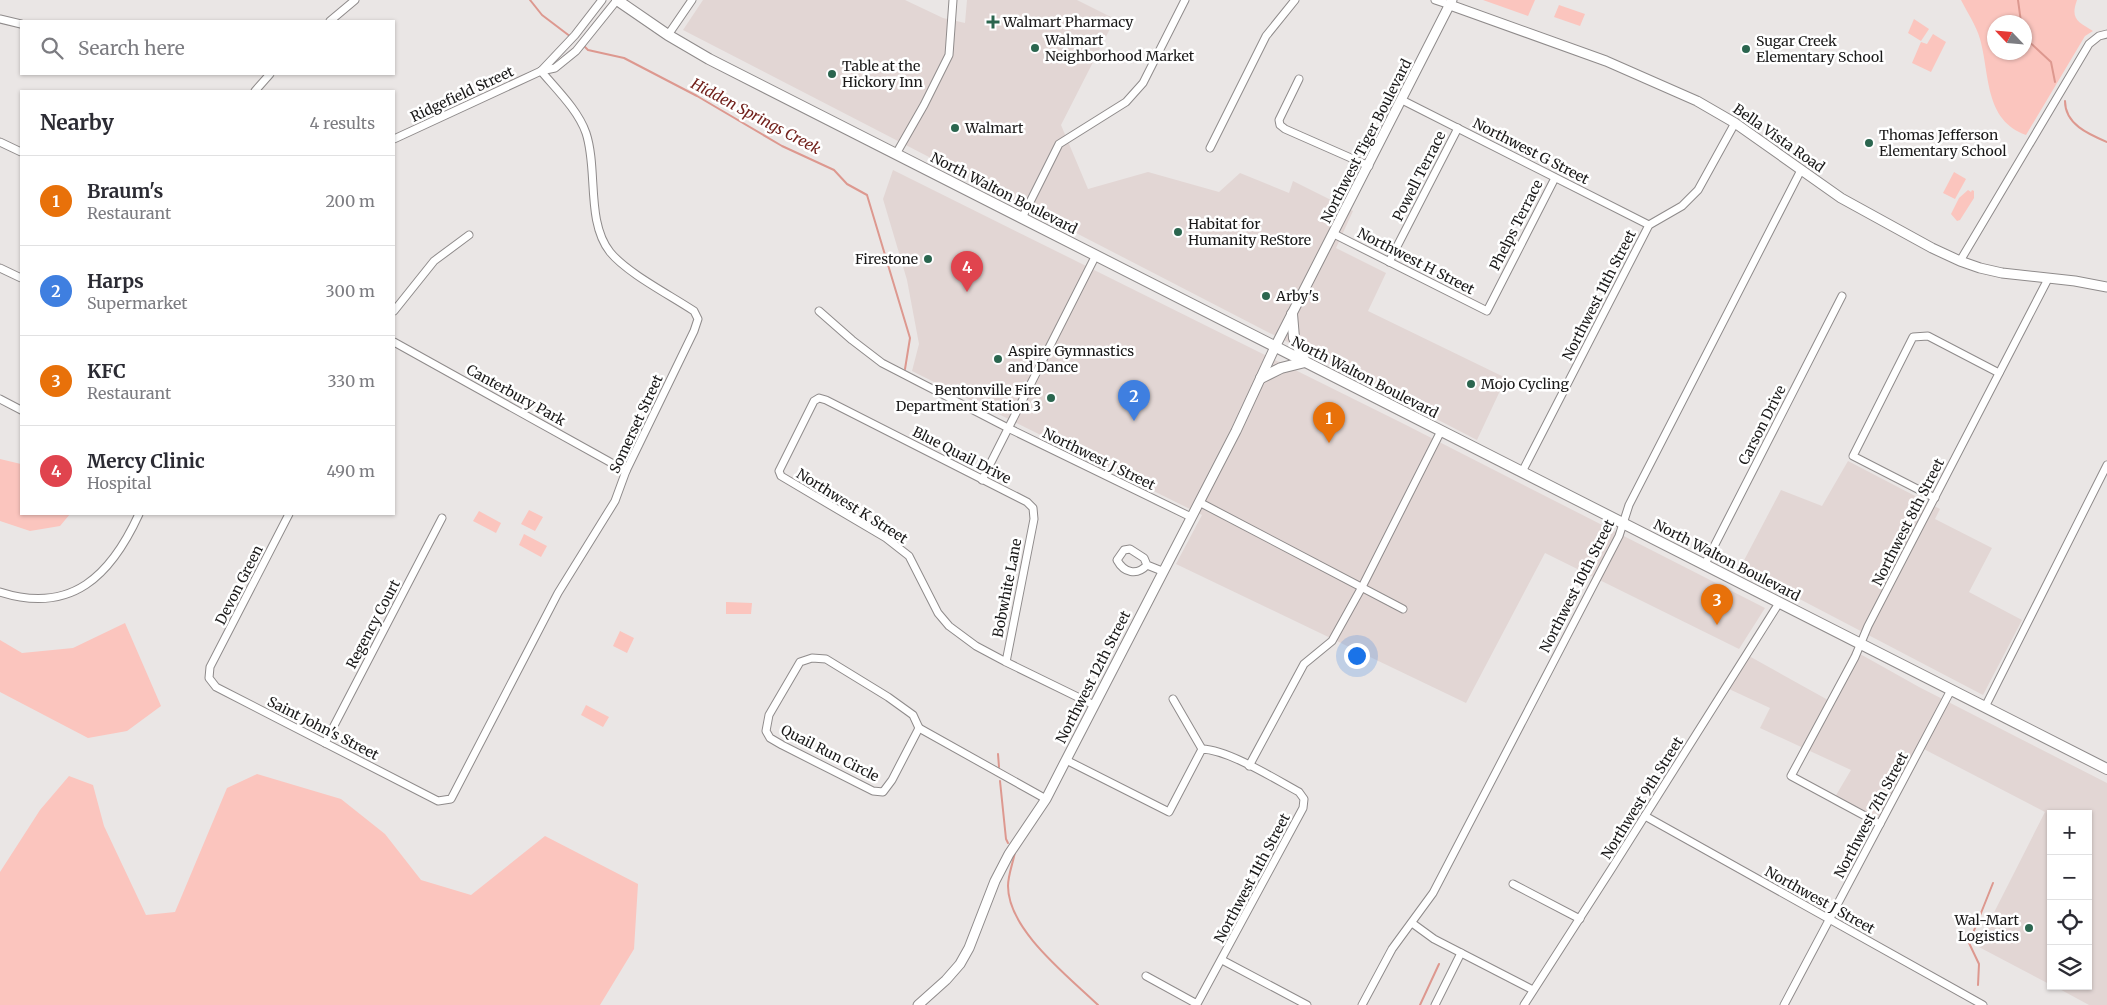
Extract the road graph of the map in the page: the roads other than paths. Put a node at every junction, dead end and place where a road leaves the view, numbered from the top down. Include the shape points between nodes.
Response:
1 (355, 0) edge
2 (602, 0) edge
3 (617, 0) edge
4 (692, 0) edge
5 (953, 0) edge
6 (1185, 0) edge
7 (1294, 0) edge
8 (1435, 0) edge
9 (1451, 2) edge
10 (0, 19) edge
11 (331, 20) edge
12 (20, 24) edge
13 (668, 35) junction
14 (2103, 35) edge
15 (541, 71) junction
16 (269, 75) edge
17 (1299, 79) dead end
18 (256, 90) edge
19 (1402, 100) junction
20 (1734, 123) junction
21 (1458, 128) junction
22 (395, 139) edge
23 (0, 142) edge
24 (1210, 148) dead end
25 (20, 152) edge
26 (896, 154) junction
27 (1369, 166) junction
28 (1801, 170) junction
29 (1555, 178) junction
30 (1022, 218) junction
31 (1649, 225) junction
32 (1334, 234) junction
33 (469, 235) dead end
34 (1096, 255) junction
35 (1960, 261) junction
36 (1389, 262) junction
37 (0, 268) edge
38 (20, 278) edge
39 (2048, 279) junction
40 (2107, 286) edge
41 (1842, 296) dead end
42 (395, 311) edge
43 (820, 311) dead end
44 (1487, 311) joint
45 (1292, 314) junction
46 (395, 343) edge
47 (1275, 347) junction
48 (1305, 362) junction
49 (1999, 374) junction
50 (1261, 378) junction
51 (0, 399) edge
52 (814, 401) joint
53 (20, 409) edge
54 (1008, 428) junction
55 (1441, 431) junction
56 (2107, 465) edge
57 (626, 471) junction
58 (1522, 472) junction
59 (982, 480) junction
60 (1935, 498) junction
61 (1199, 502) junction
62 (138, 515) edge
63 (288, 515) edge
64 (1192, 517) junction
65 (442, 518) dead end
66 (1034, 519) joint
67 (1623, 523) junction
68 (1705, 564) junction
69 (1147, 565) dead end
70 (1162, 571) junction
71 (1362, 587) junction
72 (0, 592) edge
73 (1779, 602) junction
74 (1403, 609) dead end
75 (1861, 644) junction
76 (1006, 662) junction
77 (210, 667) joint
78 (1952, 690) junction
79 (1173, 699) dead end
80 (1094, 705) junction
81 (1985, 707) junction
82 (918, 728) junction
83 (325, 743) junction
84 (1202, 749) junction
85 (1066, 760) junction
86 (1249, 766) junction
87 (2107, 769) edge
88 (1046, 798) junction
89 (438, 801) joint
90 (1645, 816) junction
91 (1880, 824) junction
92 (1513, 884) dead end
93 (1580, 919) junction
94 (1830, 920) junction
95 (1412, 923) junction
96 (1461, 953) junction
97 (1222, 960) junction
98 (1146, 976) dead end
99 (1533, 990) junction
100 (921, 1004) edge
101 (1307, 1005) edge
102 (1362, 1005) edge
103 (1435, 1005) edge
104 (1524, 1005) edge
105 (1784, 1005) edge
106 (1983, 1005) edge

1 - 11 street
2 - 15 street, Ridgefield Street
3 - 13 main road, North Walton Boulevard
3 - 15 street, Ridgefield Street via 576,51 555,68
4 - 13 street
5 - 26 street via 949,55
6 - 30 street via 1135,94 1059,144
7 - 24 street via 1266,36
8 - 9 street, Bella Vista Road
9 - 19 street, Northwest Tiger Boulevard
9 - 20 street, Bella Vista Road via 1670,87
10 - 12 street
13 - 26 main road, North Walton Boulevard
14 - 35 street via 2089,44
15 - 22 street, Ridgefield Street
15 - 57 street, Somerset Street via 586,132 600,233 605,244 617,260 694,312 698,319
16 - 18 street
17 - 27 street via 1279,120 1280,125
19 - 21 street, Northwest G Street
19 - 27 street, Northwest Tiger Boulevard
20 - 28 street, Bella Vista Road
20 - 31 street, Northwest 11th Street via 1698,190 1682,206
21 - 29 street, Northwest G Street
21 - 36 street, Powell Terrace
23 - 25 street
26 - 30 main road, North Walton Boulevard
27 - 32 street, Northwest Tiger Boulevard
28 - 35 street, Bella Vista Road via 1847,201
28 - 67 street, Northwest 10th Street via 1629,505
29 - 31 street, Northwest G Street
29 - 44 street, Phelps Terrace
30 - 34 main road, North Walton Boulevard
31 - 58 street, Northwest 11th Street
32 - 36 street, Northwest H Street
32 - 45 street, Northwest Tiger Boulevard
33 - 42 street via 434,261
34 - 47 main road, North Walton Boulevard
34 - 54 street
35 - 39 street, Bella Vista Road via 2002,273
36 - 44 street, Northwest H Street
37 - 38 street
39 - 40 street, Bella Vista Road
39 - 49 street, Northwest 8th Street
41 - 68 street, Carson Drive
43 - 54 street, Northwest J Street via 882,363
45 - 47 street, Northwest Tiger Boulevard
45 - 48 main road via 1294,338
46 - 57 street, Canterbury Park
47 - 48 main road, North Walton Boulevard
47 - 50 street, Northwest 12th Street
48 - 50 main road via 1281,368
48 - 55 main road, North Walton Boulevard
49 - 60 street, Northwest 8th Street
49 - 60 street via 1928,336 1913,336 1853,456
50 - 61 street, Northwest 12th Street
51 - 53 street
52 - 59 street, Blue Quail Drive via 819,398 826,400
52 - 76 street, Northwest K Street via 779,471 781,476 886,538 909,556 938,613 949,626
54 - 59 street
54 - 64 street, Northwest J Street
55 - 58 main road, North Walton Boulevard
55 - 71 street
56 - 81 street
57 - 89 street, Somerset Street via 614,501 558,593 452,799
58 - 67 main road, North Walton Boulevard
59 - 66 street, Blue Quail Drive via 1027,502 1033,508
60 - 75 street, Northwest 8th Street
61 - 64 street, Northwest 12th Street
61 - 71 street
62 - 72 street via 109,566 81,588 68,594 41,598
63 - 77 street, Devon Green
64 - 70 street, Northwest 12th Street
65 - 83 street, Regency Court
66 - 76 street, Bobwhite Lane
67 - 68 main road, North Walton Boulevard
67 - 95 street, Northwest 10th Street via 1433,893
68 - 73 main road, North Walton Boulevard
69 - 70 street
70 - 80 street, Northwest 12th Street
71 - 74 street
71 - 86 street via 1332,641 1304,664
73 - 75 main road, North Walton Boulevard
73 - 90 street, Northwest 9th Street
75 - 78 main road, North Walton Boulevard
75 - 91 street, Northwest 8th Street via 1791,776
76 - 80 street, Northwest K Street
77 - 83 street, Saint John's Street via 209,678 216,687
78 - 81 main road, North Walton Boulevard
78 - 91 street, Northwest 7th Street
79 - 84 street
80 - 85 street, Northwest 12th Street
81 - 87 main road, North Walton Boulevard
82 - 82 street, Quail Run Circle via 913,715 888,697 826,660 812,658 800,662 769,715 766,731 770,738 873,792 883,792
82 - 88 street, Quail Run Circle
83 - 89 street, Saint John's Street
84 - 85 street via 1169,812
84 - 86 street via 1211,749
85 - 88 street, Northwest 12th Street
86 - 97 street, Northwest 11th Street via 1299,792 1304,799 1303,808
88 - 100 street, Northwest 12th Street via 1005,861 960,964
90 - 93 street, Northwest 9th Street
90 - 94 street, Northwest J Street
91 - 94 street, Northwest 7th Street
92 - 93 street
93 - 99 street, Northwest 9th Street
94 - 105 street, Northwest 7th Street
94 - 106 street, Northwest J Street
95 - 96 street via 1434,940
95 - 102 street, Northwest 10th Street via 1392,949
96 - 99 street
96 - 103 street
97 - 98 street, Northwest 11th Street via 1197,1004
97 - 101 street
99 - 104 street, Northwest 9th Street

